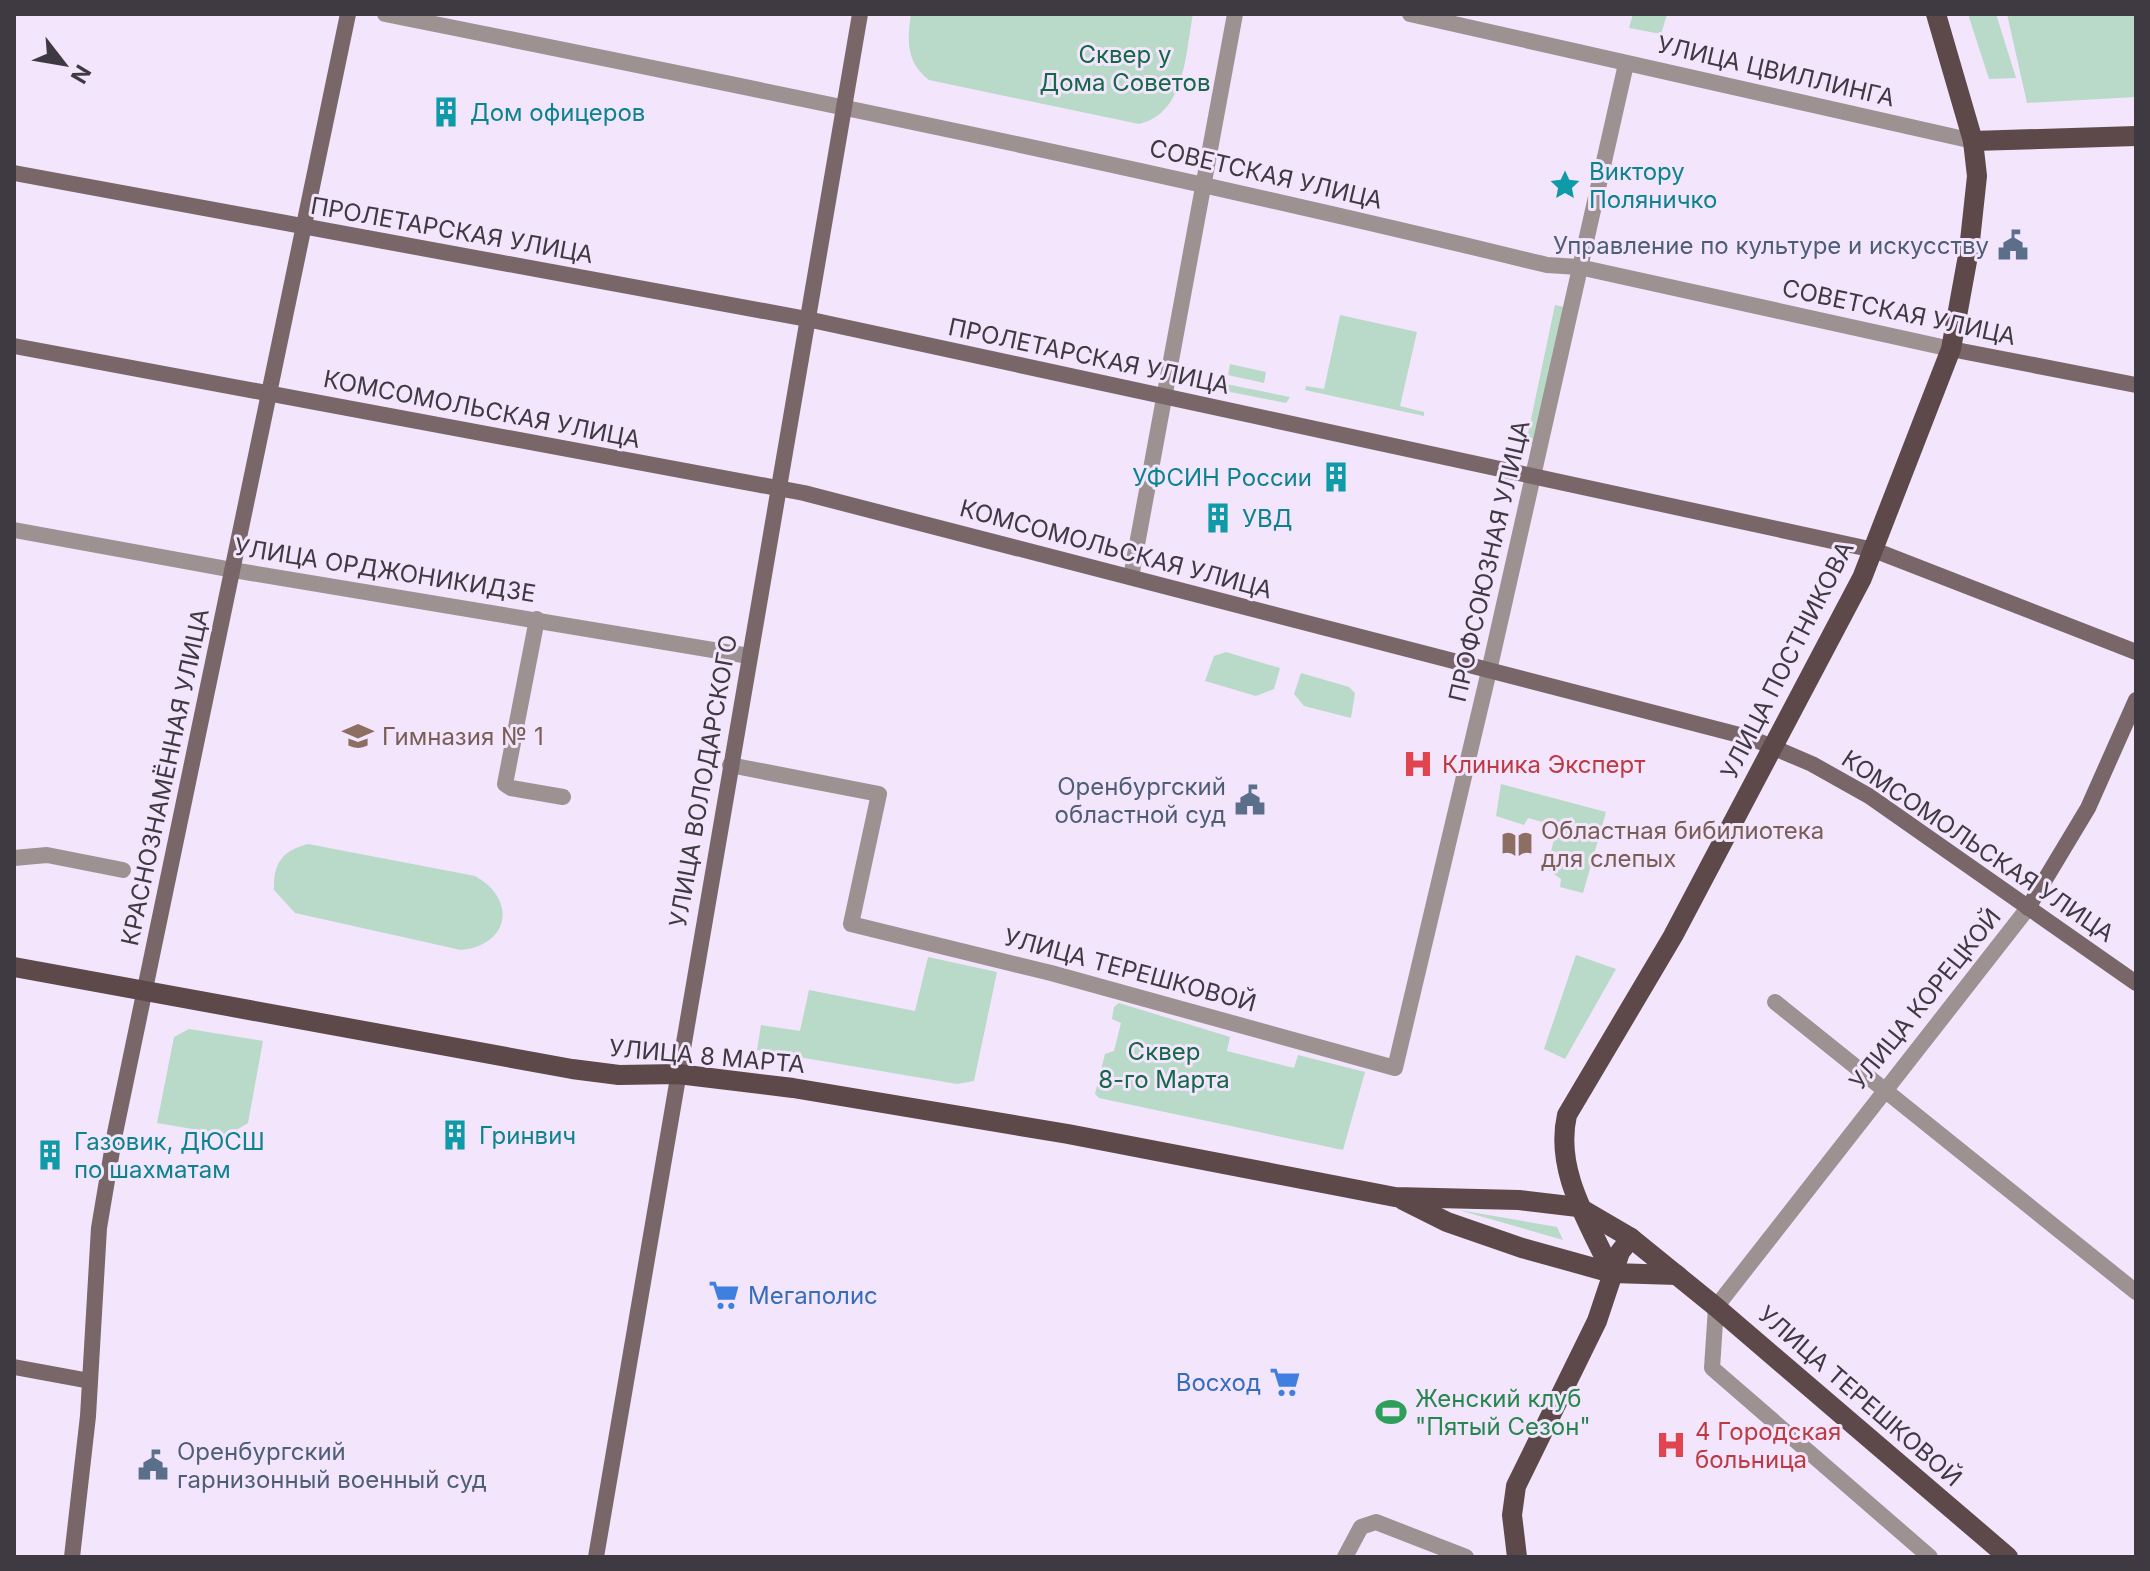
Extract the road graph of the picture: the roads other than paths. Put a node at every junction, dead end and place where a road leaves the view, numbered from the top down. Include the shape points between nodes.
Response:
1 (348, 14) edge
2 (385, 14) edge
3 (860, 14) edge
4 (1235, 14) edge
5 (1410, 14) edge
6 (1936, 14) edge
7 (1626, 64) junction
8 (845, 106) junction
9 (2136, 136) edge
10 (1973, 141) junction
11 (14, 173) edge
12 (1205, 183) junction
13 (305, 228) junction
14 (1579, 267) junction
15 (807, 319) junction
16 (14, 346) edge
17 (1951, 349) junction
18 (2136, 385) edge
19 (271, 393) junction
20 (1166, 398) junction
21 (1533, 475) junction
22 (776, 489) junction
23 (14, 530) edge
24 (1874, 550) junction
25 (233, 570) junction
26 (1131, 577) junction
27 (537, 619) junction
28 (2136, 652) edge
29 (749, 656) junction
30 (1489, 671) junction
31 (2136, 700) edge
32 (1771, 745) junction
33 (730, 765) junction
34 (563, 797) dead end
35 (14, 858) edge
36 (123, 870) dead end
37 (2028, 908) junction
38 (14, 967) edge
39 (2136, 983) edge
40 (144, 991) junction
41 (1775, 1002) dead end
42 (1395, 1068) joint
43 (678, 1074) junction
44 (1884, 1089) junction
45 (1395, 1197) junction
46 (1578, 1207) junction
47 (1631, 1238) junction
48 (1612, 1273) junction
49 (1677, 1275) junction
50 (2133, 1284) edge
51 (1716, 1307) junction
52 (14, 1367) edge
53 (90, 1381) junction
54 (72, 1557) edge
55 (596, 1557) edge
56 (1345, 1557) edge
57 (1466, 1557) edge
58 (1517, 1557) edge
59 (1930, 1557) edge
60 (2008, 1557) edge

1 - 13 main road, КРАСНОЗНАМЁННАЯ УЛИЦА
2 - 8 street, СОВЕТСКАЯ УЛИЦА
3 - 8 main road, УЛИЦА ВОЛОДАРСКОГО
4 - 12 street
5 - 7 street, УЛИЦА ЦВИЛЛИНГА
6 - 10 main road, УЛИЦА ПОСТНИКОВА
7 - 10 street, УЛИЦА ЦВИЛЛИНГА
7 - 14 street, ПРОФСОЮЗНАЯ УЛИЦА
8 - 12 street, СОВЕТСКАЯ УЛИЦА
8 - 15 main road, УЛИЦА ВОЛОДАРСКОГО
9 - 10 main road, УЛИЦА ЦВИЛЛИНГА
10 - 17 main road, УЛИЦА ПОСТНИКОВА via 1977,176
11 - 13 main road, ПРОЛЕТАРСКАЯ УЛИЦА
12 - 14 street, СОВЕТСКАЯ УЛИЦА via 1547,265
12 - 20 street
13 - 15 main road, ПРОЛЕТАРСКАЯ УЛИЦА
13 - 19 main road, КРАСНОЗНАМЁННАЯ УЛИЦА
14 - 17 street, СОВЕТСКАЯ УЛИЦА
14 - 21 street, ПРОФСОЮЗНАЯ УЛИЦА
15 - 20 main road, ПРОЛЕТАРСКАЯ УЛИЦА
15 - 22 main road, УЛИЦА ВОЛОДАРСКОГО
16 - 19 main road, КОМСОМОЛЬСКАЯ УЛИЦА
17 - 18 main road, СОВЕТСКАЯ УЛИЦА
17 - 24 main road, УЛИЦА ПОСТНИКОВА
19 - 22 main road, КОМСОМОЛЬСКАЯ УЛИЦА
19 - 25 main road, КРАСНОЗНАМЁННАЯ УЛИЦА
20 - 21 main road, ПРОЛЕТАРСКАЯ УЛИЦА
20 - 26 street
21 - 24 main road, ПРОЛЕТАРСКАЯ УЛИЦА
21 - 30 street, ПРОФСОЮЗНАЯ УЛИЦА
22 - 26 main road, КОМСОМОЛЬСКАЯ УЛИЦА
22 - 29 main road, УЛИЦА ВОЛОДАРСКОГО
23 - 25 street, УЛИЦА ОРДЖОНИКИДЗЕ
24 - 28 main road, ПРОЛЕТАРСКАЯ УЛИЦА
24 - 32 main road, УЛИЦА ПОСТНИКОВА
25 - 27 street, УЛИЦА ОРДЖОНИКИДЗЕ
25 - 40 main road, КРАСНОЗНАМЁННАЯ УЛИЦА
26 - 30 main road, КОМСОМОЛЬСКАЯ УЛИЦА
27 - 29 street, УЛИЦА ОРДЖОНИКИДЗЕ
27 - 34 street via 505,784
29 - 33 main road, УЛИЦА ВОЛОДАРСКОГО
30 - 32 main road, КОМСОМОЛЬСКАЯ УЛИЦА
30 - 42 street, ПРОФСОЮЗНАЯ УЛИЦА
31 - 37 main road, УЛИЦА КОРЕЦКОЙ via 2088,808
32 - 37 main road, КОМСОМОЛЬСКАЯ УЛИЦА via 1869,796
32 - 46 main road, УЛИЦА ПОСТНИКОВА via 1673,936 1567,1115 1563,1133
33 - 42 street, УЛИЦА ТЕРЕШКОВОЙ via 879,794 851,924
33 - 43 main road, УЛИЦА ВОЛОДАРСКОГО
35 - 36 street via 47,855
37 - 39 main road, КОМСОМОЛЬСКАЯ УЛИЦА
37 - 44 street, УЛИЦА КОРЕЦКОЙ
38 - 40 main road, УЛИЦА 8 МАРТА
40 - 43 main road, УЛИЦА 8 МАРТА via 572,1069
40 - 53 main road, КРАСНОЗНАМЁННАЯ УЛИЦА via 99,1228
41 - 44 street
43 - 45 main road, УЛИЦА 8 МАРТА via 1068,1134
43 - 55 main road, УЛИЦА ВОЛОДАРСКОГО
44 - 50 street
44 - 51 street, УЛИЦА КОРЕЦКОЙ
45 - 46 main road, УЛИЦА 8 МАРТА
45 - 48 main road, УЛИЦА 8 МАРТА via 1447,1222
46 - 47 main road, УЛИЦА ТЕРЕШКОВОЙ
46 - 48 main road, УЛИЦА ПОСТНИКОВА
47 - 48 main road
47 - 49 main road, УЛИЦА ТЕРЕШКОВОЙ
48 - 49 main road
48 - 58 main road via 1597,1321 1516,1486 1512,1515
49 - 51 main road, УЛИЦА ТЕРЕШКОВОЙ
51 - 59 street via 1712,1368
51 - 60 main road, УЛИЦА ТЕРЕШКОВОЙ
52 - 53 main road
53 - 54 main road, КРАСНОЗНАМЁННАЯ УЛИЦА
56 - 57 street via 1361,1527 1376,1522

